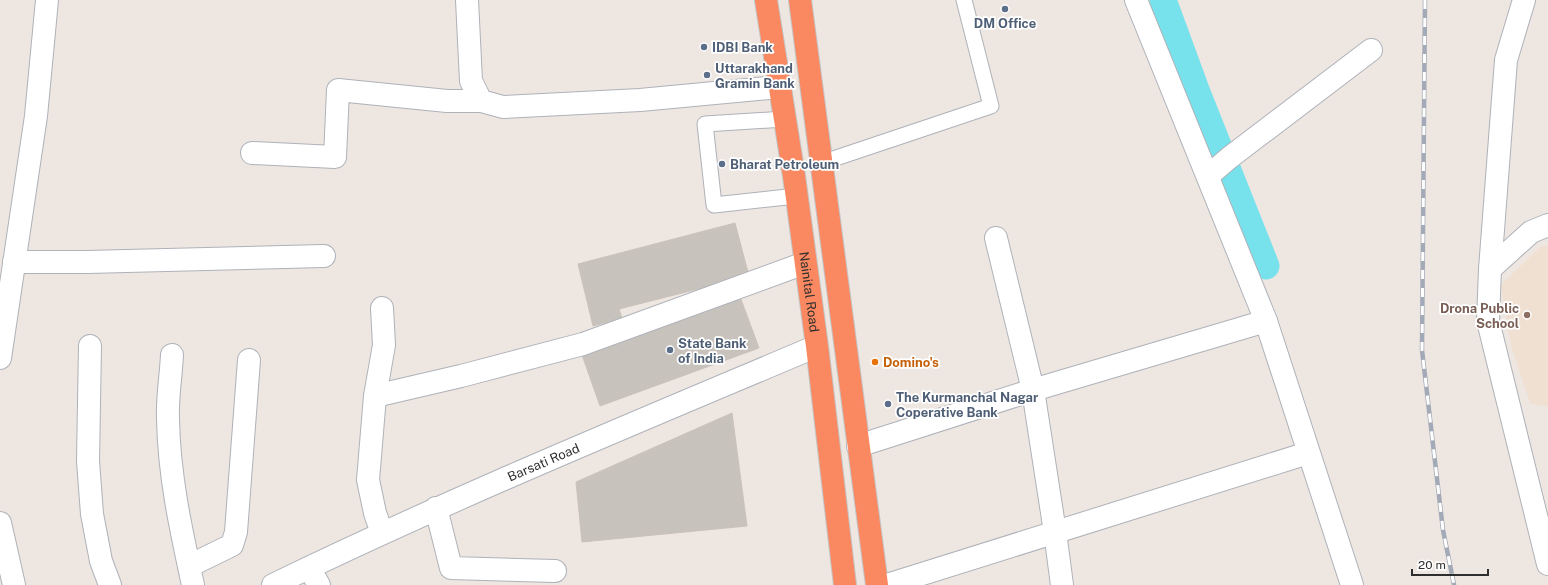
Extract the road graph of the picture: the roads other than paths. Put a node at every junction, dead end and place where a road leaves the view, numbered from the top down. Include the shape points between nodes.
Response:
1 (47, 0) edge
2 (467, 0) edge
3 (766, 0) edge
4 (800, 0) edge
5 (964, 0) edge
6 (1136, 0) edge
7 (1524, 0) edge
8 (1371, 50) dead end
9 (779, 86) junction
10 (481, 101) junction
11 (784, 119) junction
12 (252, 153) dead end
13 (821, 163) junction
14 (1208, 176) junction
15 (796, 196) junction
16 (1548, 225) edge
17 (996, 238) dead end
18 (324, 256) dead end
19 (14, 262) junction
20 (805, 263) junction
21 (1490, 269) junction
22 (382, 308) dead end
23 (1266, 321) junction
24 (90, 346) dead end
25 (817, 346) junction
26 (172, 355) dead end
27 (0, 358) edge
28 (249, 360) dead end
29 (1033, 390) junction
30 (375, 396) junction
31 (858, 446) junction
32 (1308, 453) junction
33 (436, 508) junction
34 (0, 523) edge
35 (1056, 532) junction
36 (382, 533) junction
37 (1548, 564) edge
38 (555, 571) dead end
39 (191, 575) edge
40 (314, 576) edge
41 (14, 585) edge
42 (110, 585) edge
43 (273, 585) edge
44 (845, 585) edge
45 (877, 585) edge
46 (887, 585) edge
47 (1062, 585) edge
48 (1352, 585) edge

1 - 19 street via 36,116
2 - 10 street via 471,81
3 - 9 highway, Nainital Road
4 - 13 highway
5 - 13 lane via 991,106
6 - 14 street
7 - 21 street via 1506,60
8 - 14 street
9 - 10 street via 617,101 503,106
9 - 11 highway, Nainital Road
10 - 12 street via 447,101 338,90 335,157
11 - 15 highway, Nainital Road
11 - 15 lane via 705,124 714,205
13 - 31 highway
14 - 23 street
15 - 20 highway, Nainital Road
16 - 21 street via 1531,232
17 - 29 street
18 - 19 street
19 - 27 street
20 - 25 highway, Nainital Road
20 - 30 street via 583,344
21 - 37 street via 1488,321
22 - 30 street via 384,344
23 - 29 street
23 - 32 street
24 - 42 street via 88,461 92,514
25 - 33 street, Barsati Road
25 - 44 highway, Nainital Road
26 - 39 street via 168,418 170,461
28 - 39 street via 236,532 232,545
29 - 31 street
29 - 35 street
30 - 36 street via 368,480
31 - 45 highway
32 - 35 street
32 - 48 street
33 - 36 street, Barsati Road
33 - 38 street via 451,568
34 - 41 street
35 - 46 street
35 - 47 street
36 - 40 street, Barsati Road
40 - 43 street, Barsati Road

